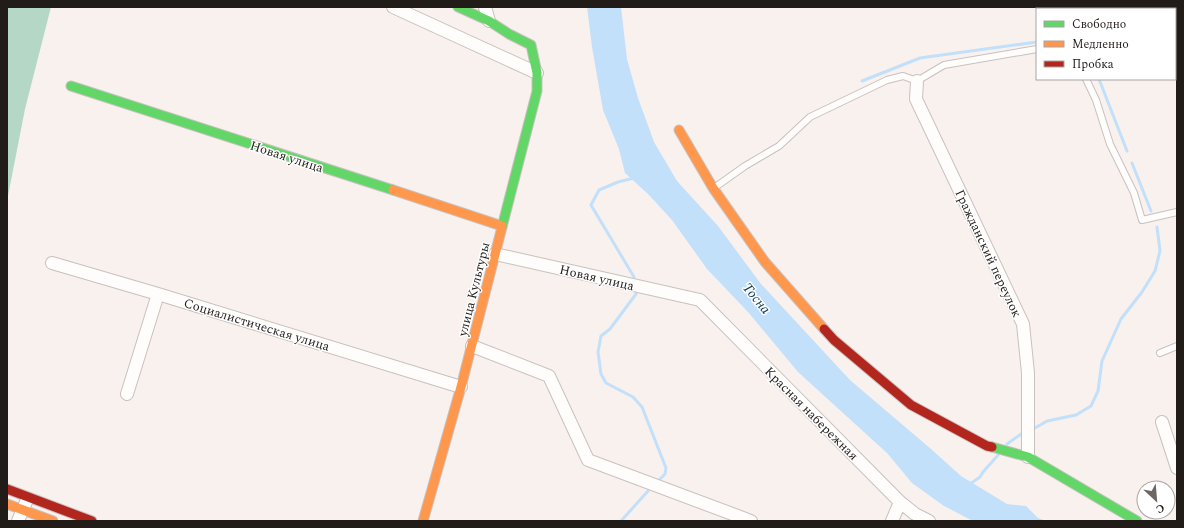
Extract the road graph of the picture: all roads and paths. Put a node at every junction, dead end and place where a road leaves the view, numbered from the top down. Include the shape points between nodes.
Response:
1 (393, 7) edge
2 (458, 7) edge
3 (485, 7) edge
4 (489, 21) junction
5 (1036, 49) edge
6 (537, 73) junction
7 (1086, 80) edge
8 (917, 81) junction
9 (71, 86) dead end
10 (679, 130) dead end
11 (713, 188) junction
12 (1177, 212) edge
13 (502, 226) junction
14 (495, 254) junction
15 (52, 263) dead end
16 (158, 294) junction
17 (700, 300) joint
18 (472, 346) junction
19 (1177, 346) edge
20 (1160, 353) dead end
21 (462, 387) junction
22 (127, 394) dead end
23 (1162, 422) dead end
24 (1028, 457) junction
25 (1177, 468) edge
26 (7, 489) edge
27 (28, 497) junction
28 (900, 502) junction
29 (7, 504) edge
30 (20, 515) edge
31 (53, 521) edge
32 (92, 521) edge
33 (423, 521) edge
34 (751, 521) edge
35 (892, 521) edge
36 (929, 521) edge
37 (1137, 521) edge

1 - 6 street
2 - 4 street
3 - 4 street
4 - 6 street, улица Культуры via 508,34 532,45
5 - 8 lane via 944,65
6 - 13 street, улица Культуры via 537,91
7 - 12 lane via 1096,100 1110,144 1134,193 1142,220
8 - 11 lane via 903,76 888,80 810,117 779,146
8 - 24 street, Гражданский переулок via 916,99 1023,324 1028,373
9 - 13 street, Новая улица
10 - 11 street
11 - 24 street via 765,262 834,340 911,405 987,446
13 - 14 street, улица Культуры
14 - 17 street, Новая улица
14 - 18 street, улица Культуры
15 - 16 street, Социалистическая улица
16 - 21 street, Социалистическая улица
16 - 22 street
17 - 28 street, Красная набережная
18 - 21 street, улица Культуры
18 - 34 street via 549,376 588,460
19 - 20 lane
21 - 33 street, улица Культуры
23 - 25 street
24 - 37 street
26 - 27 street
27 - 30 street
27 - 32 street
28 - 35 street
28 - 36 street, Красная набережная
29 - 30 street
30 - 31 street

